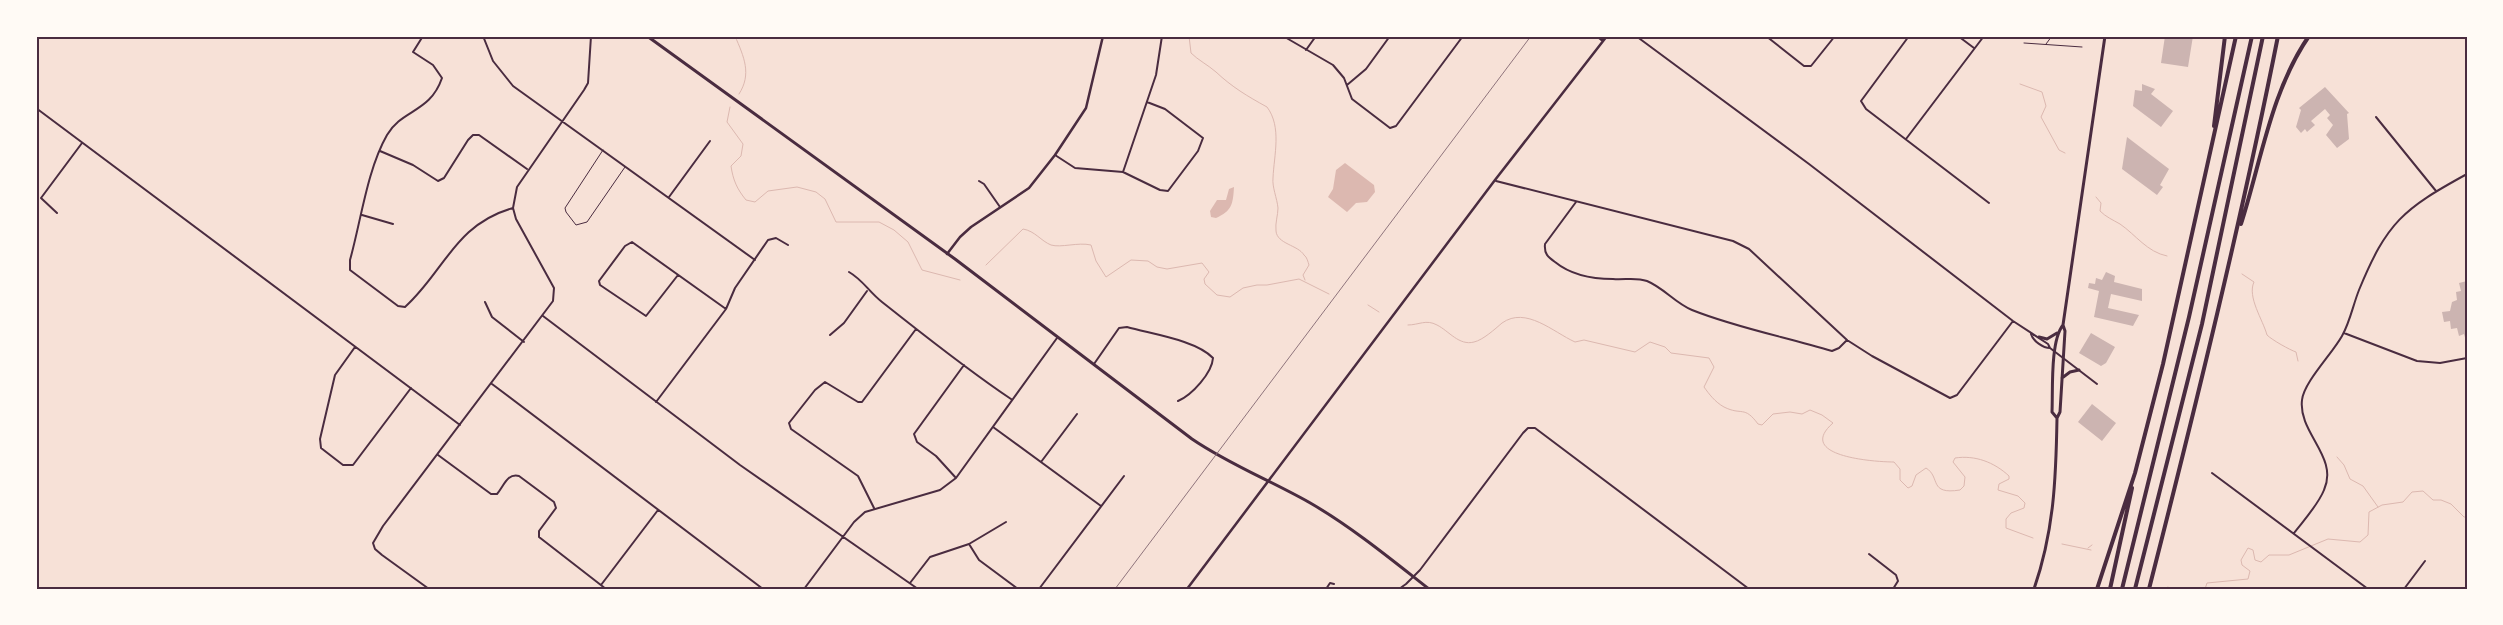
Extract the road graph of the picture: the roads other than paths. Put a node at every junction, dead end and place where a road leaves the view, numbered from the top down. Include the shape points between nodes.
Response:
1 (423, 36) edge
2 (483, 36) edge
3 (591, 36) edge
4 (647, 36) edge
5 (1103, 36) edge
6 (1162, 36) edge
7 (1283, 36) edge
8 (1316, 36) edge
9 (1390, 36) edge
10 (1463, 36) edge
11 (1597, 36) edge
12 (1607, 36) edge
13 (1636, 36) edge
14 (1766, 36) edge
15 (1835, 36) edge
16 (1909, 36) edge
17 (1958, 36) edge
18 (1984, 36) edge
19 (2052, 36) edge
20 (2105, 36) edge
21 (2225, 36) edge
22 (2236, 36) edge
23 (2252, 36) edge
24 (2262, 36) edge
25 (2278, 36) edge
26 (2309, 36) edge
27 (1603, 41) junction
28 (2024, 43) dead end
29 (2046, 44) junction
30 (2082, 47) dead end
31 (1974, 48) junction
32 (1306, 50) junction
33 (1347, 85) junction
34 (1147, 102) junction
35 (36, 108) edge
36 (2376, 117) dead end
37 (562, 122) junction
38 (1906, 139) junction
39 (710, 141) dead end
40 (82, 143) junction
41 (2212, 144) junction
42 (603, 150) junction
43 (380, 151) junction
44 (1055, 155) junction
45 (626, 166) junction
46 (528, 170) junction
47 (1123, 172) junction
48 (2467, 174) edge
49 (1495, 180) junction
50 (979, 182) dead end
51 (2436, 191) junction
52 (669, 197) junction
53 (1576, 202) junction
54 (1989, 203) dead end
55 (1000, 207) junction
56 (513, 208) junction
57 (57, 213) dead end
58 (362, 215) junction
59 (392, 224) dead end
60 (788, 245) dead end
61 (2233, 253) junction
62 (947, 254) junction
63 (755, 260) junction
64 (848, 272) dead end
65 (678, 275) junction
66 (867, 291) junction
67 (485, 302) dead end
68 (726, 309) junction
69 (543, 316) junction
70 (2013, 322) junction
71 (2063, 325) junction
72 (916, 329) junction
73 (2058, 333) junction
74 (2344, 333) junction
75 (2031, 334) junction
76 (830, 335) dead end
77 (2038, 337) junction
78 (1057, 338) junction
79 (1847, 340) junction
80 (524, 342) junction
81 (355, 346) junction
82 (2050, 348) junction
83 (2055, 352) junction
84 (2062, 357) junction
85 (2467, 358) edge
86 (1093, 364) junction
87 (964, 365) junction
88 (2079, 370) junction
89 (2061, 379) junction
90 (492, 384) junction
91 (2097, 384) dead end
92 (411, 388) junction
93 (1012, 400) junction
94 (1178, 401) dead end
95 (656, 402) junction
96 (1076, 414) dead end
97 (2057, 418) junction
98 (460, 425) junction
99 (993, 427) junction
100 (438, 455) junction
101 (1041, 462) junction
102 (2212, 473) dead end
103 (2135, 474) junction
104 (1124, 476) dead end
105 (956, 478) junction
106 (1268, 483) junction
107 (1101, 506) junction
108 (874, 509) junction
109 (658, 510) junction
110 (1006, 522) dead end
111 (2294, 534) junction
112 (843, 537) junction
113 (969, 544) junction
114 (1869, 554) dead end
115 (2425, 561) dead end
116 (1414, 577) junction
117 (910, 583) junction
118 (1334, 584) dead end
119 (1406, 584) junction
120 (601, 585) junction
121 (429, 589) edge
122 (606, 589) edge
123 (763, 589) edge
124 (804, 589) edge
125 (918, 589) edge
126 (1018, 589) edge
127 (1039, 589) edge
128 (1187, 589) edge
129 (1326, 589) edge
130 (1399, 589) edge
131 (1404, 589) edge
132 (1429, 589) edge
133 (1749, 589) edge
134 (1893, 589) edge
135 (2034, 589) edge
136 (2097, 589) edge
137 (2110, 589) edge
138 (2122, 589) edge
139 (2135, 589) edge
140 (2149, 589) edge
141 (2368, 589) edge
142 (2404, 589) edge

1 - 43 street via 413,52 441,74 440,83 425,105 393,126
2 - 37 street via 489,52 512,86
3 - 37 street via 588,82
4 - 62 main road
5 - 44 street via 1086,108
6 - 34 street via 1156,75
7 - 32 street
8 - 32 street
9 - 33 street via 1366,69
10 - 33 street via 1396,126 1390,128 1357,104
11 - 27 street
12 - 27 street
13 - 70 street via 1809,164
14 - 15 street via 1804,66 1811,66
16 - 38 street via 1861,101 1866,109
17 - 31 street
18 - 31 street
19 - 29 lane
20 - 71 main road
21 - 41 highway
22 - 41 highway
23 - 138 highway
24 - 139 highway via 2202,324
25 - 61 highway
26 - 61 highway via 2298,52 2277,101
27 - 49 street
28 - 29 lane
29 - 30 lane
31 - 38 street
32 - 33 street via 1334,65
34 - 47 street
34 - 47 street via 1165,109 1203,141 1168,191
35 - 40 street
36 - 51 street
37 - 42 street
37 - 46 street
38 - 54 street
39 - 52 street
40 - 57 street via 41,198
40 - 81 street
41 - 103 highway
42 - 45 street
42 - 45 lane via 565,208 576,225 587,222
43 - 46 street via 414,165 438,181 444,178 468,140 479,134
43 - 58 street
44 - 47 street via 1069,166 1082,170
44 - 55 street via 1029,188
45 - 52 street
46 - 56 street via 517,187
48 - 51 street
49 - 53 street
49 - 106 street
50 - 55 street via 984,184
51 - 74 street via 2405,212 2382,240 2355,299
52 - 63 street
53 - 79 street via 1733,241 1748,249
53 - 79 street via 1545,244 1544,251 1567,271 1602,279 1647,281 1676,302 1716,319 1832,351
55 - 62 street via 960,237
56 - 58 street via 485,219 466,233 404,307 398,306 350,270
56 - 69 street via 554,288 553,301
58 - 59 street
60 - 63 street via 776,238 768,240
61 - 140 highway
62 - 78 main road
63 - 68 street via 734,288
64 - 66 street via 862,280
65 - 65 street via 632,242 625,246 599,281 600,285 646,316
65 - 68 street
66 - 72 street
66 - 76 street via 844,323
67 - 80 street via 492,317
68 - 95 street
69 - 80 street
69 - 95 street
70 - 75 street
70 - 79 street via 1957,395 1950,398
71 - 73 main road
71 - 84 main road
72 - 87 street
72 - 108 street via 862,402 825,382 789,423 791,429 858,476
73 - 77 main road via 2047,339
73 - 83 main road
74 - 85 street via 2417,361 2440,364
74 - 111 street via 2306,386 2302,400 2302,414 2326,461 2327,475 2325,489
75 - 77 street
75 - 82 street via 2045,348
77 - 82 street
78 - 86 main road
78 - 93 street
80 - 90 street
81 - 92 street
81 - 92 street via 334,375 320,439 321,448 340,463 353,465
82 - 83 street
83 - 84 street
83 - 97 main road via 2052,412
84 - 88 street
84 - 89 main road
86 - 94 street via 1119,328 1127,327 1208,352 1213,358 1213,365 1192,391
86 - 106 main road via 1204,448
87 - 93 street
87 - 105 street via 914,434 917,442 936,456
88 - 89 main road
88 - 91 street
89 - 97 main road
90 - 98 street
90 - 109 street
92 - 98 street
93 - 99 street
95 - 112 street
96 - 101 street
97 - 135 main road via 2054,506 2044,560
98 - 100 street
99 - 101 street
99 - 105 street
100 - 120 street via 491,494 497,494 514,475 520,476 554,502 556,508 539,531 539,537
100 - 121 street via 373,543 382,555
101 - 107 street
102 - 111 street
103 - 136 highway
103 - 137 highway
104 - 107 street
105 - 108 street via 940,490
106 - 116 main road via 1327,513
106 - 128 street
107 - 127 street
108 - 112 street via 858,518
109 - 120 street
109 - 123 street
110 - 113 street
111 - 141 street
112 - 117 street
112 - 124 street
113 - 117 street via 930,557
113 - 126 street via 979,560
114 - 134 street via 1896,575 1898,581
115 - 142 street
116 - 119 street
116 - 132 main road
116 - 133 street via 1522,433 1528,428 1535,428
117 - 125 street
118 - 129 street via 1330,583
119 - 130 street
119 - 131 street
120 - 122 street

